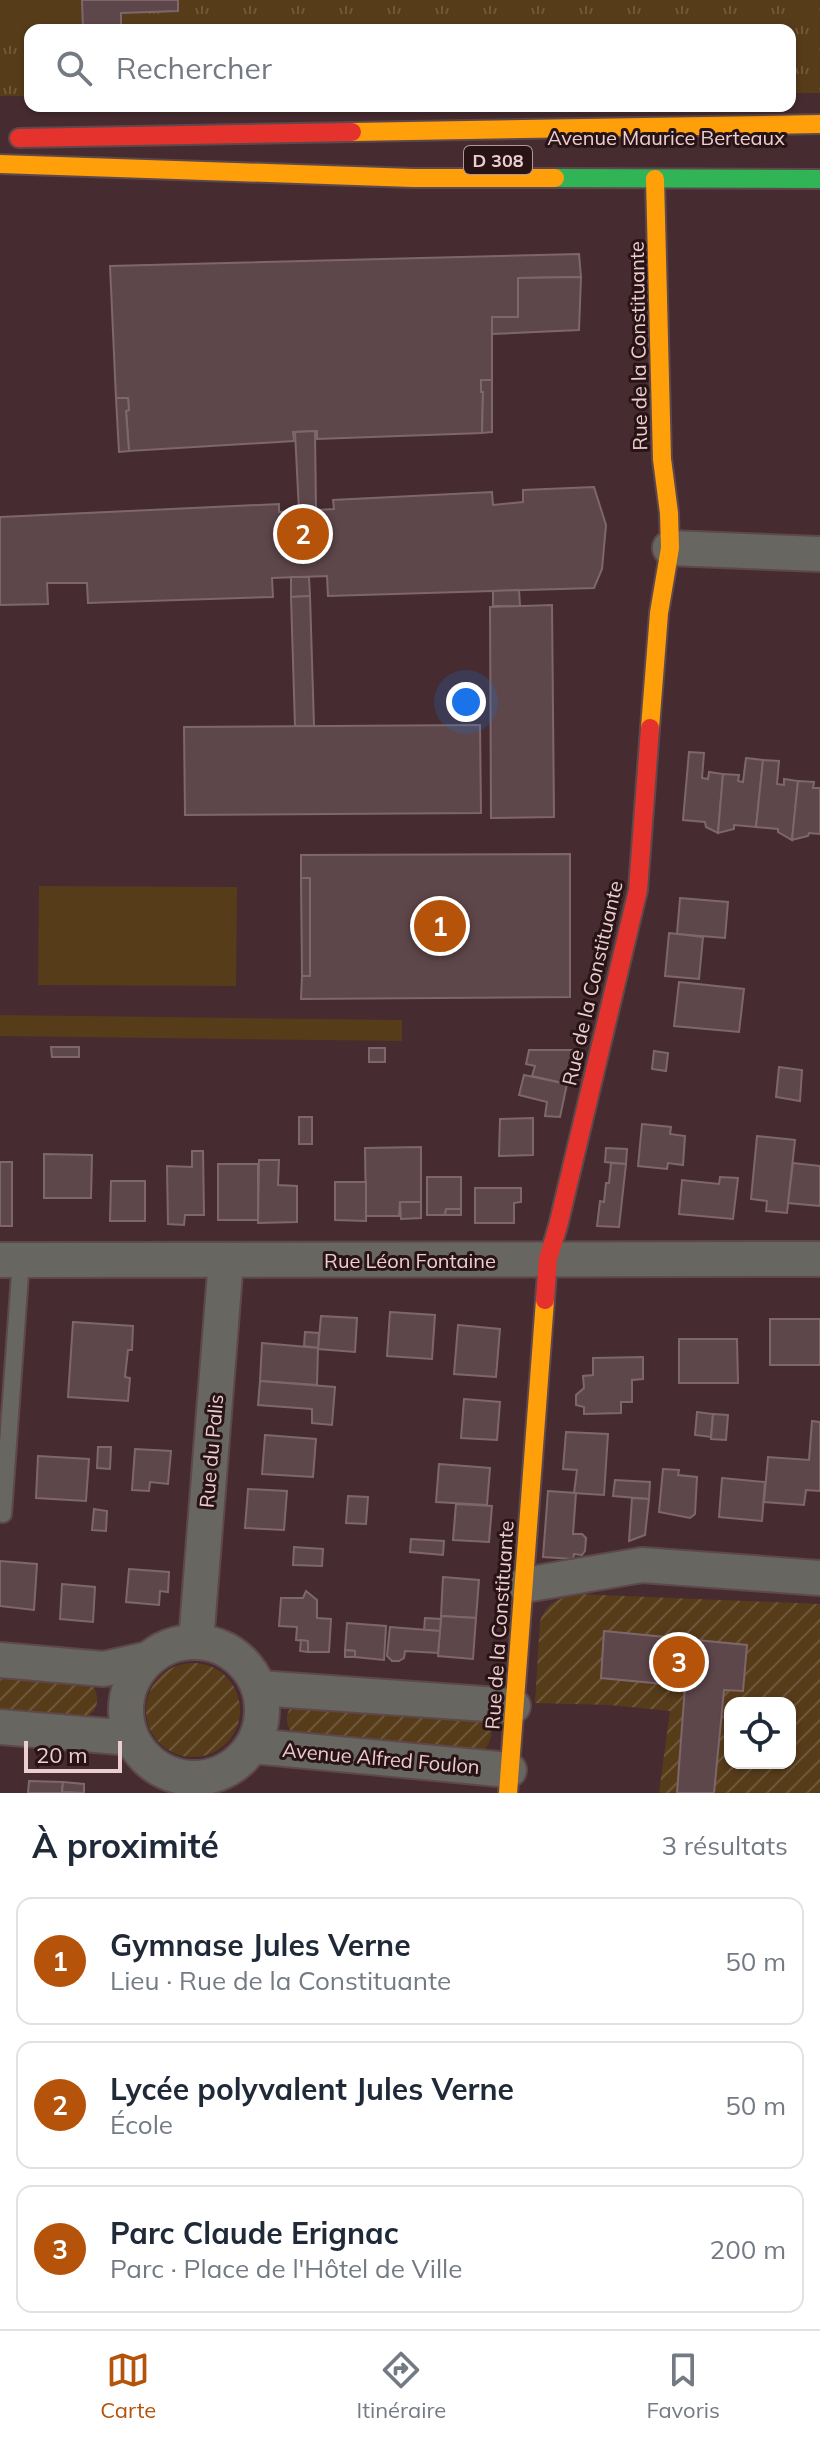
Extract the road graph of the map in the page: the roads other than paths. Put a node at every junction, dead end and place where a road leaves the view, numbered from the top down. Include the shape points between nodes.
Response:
1 (820, 124) edge
2 (0, 138) edge
3 (538, 160) dead end
4 (0, 164) edge
5 (177, 171) junction
6 (655, 179) junction
7 (820, 179) edge
8 (670, 548) junction
9 (820, 554) edge
10 (548, 1259) junction
11 (820, 1259) edge
12 (10, 1260) edge
13 (226, 1260) junction
14 (3, 1514) dead end
15 (820, 1578) edge
16 (525, 1585) junction
17 (196, 1642) junction
18 (148, 1659) junction
19 (0, 1660) edge
20 (259, 1688) junction
21 (513, 1706) junction
22 (0, 1727) edge
23 (131, 1738) junction
24 (253, 1746) junction
25 (509, 1781) edge
26 (188, 1786) edge

1 - 2 main road, Avenue Maurice Berteaux / D 308
3 - 5 main road, Avenue Maurice Berteaux / D 308
4 - 5 main road, Avenue Maurice Berteaux / D 308
5 - 6 main road, Avenue Maurice Berteaux / D 308
6 - 7 main road, Avenue Maurice Berteaux / D 308
6 - 8 main road, Rue de la Constituante via 662,459
8 - 9 street
8 - 10 main road, Rue de la Constituante via 659,613 638,890
10 - 11 street, Rue Léon Fontaine
10 - 13 street, Rue Léon Fontaine
10 - 16 main road, Rue de la Constituante
12 - 13 street, Rue Léon Fontaine
12 - 14 lane
13 - 17 street, Rue du Palis
15 - 16 street via 642,1565
16 - 21 main road, Rue de la Constituante
17 - 18 street via 180,1643
17 - 20 street via 236,1656
18 - 19 street via 104,1669
18 - 23 street via 126,1702
20 - 21 street
20 - 24 street, Avenue Alfred Foulon via 263,1715
21 - 25 main road, Rue de la Constituante
22 - 23 street
23 - 26 street, Avenue Alfred Foulon via 143,1756
24 - 25 street, Avenue Alfred Foulon
24 - 26 street, Avenue Alfred Foulon via 239,1762

